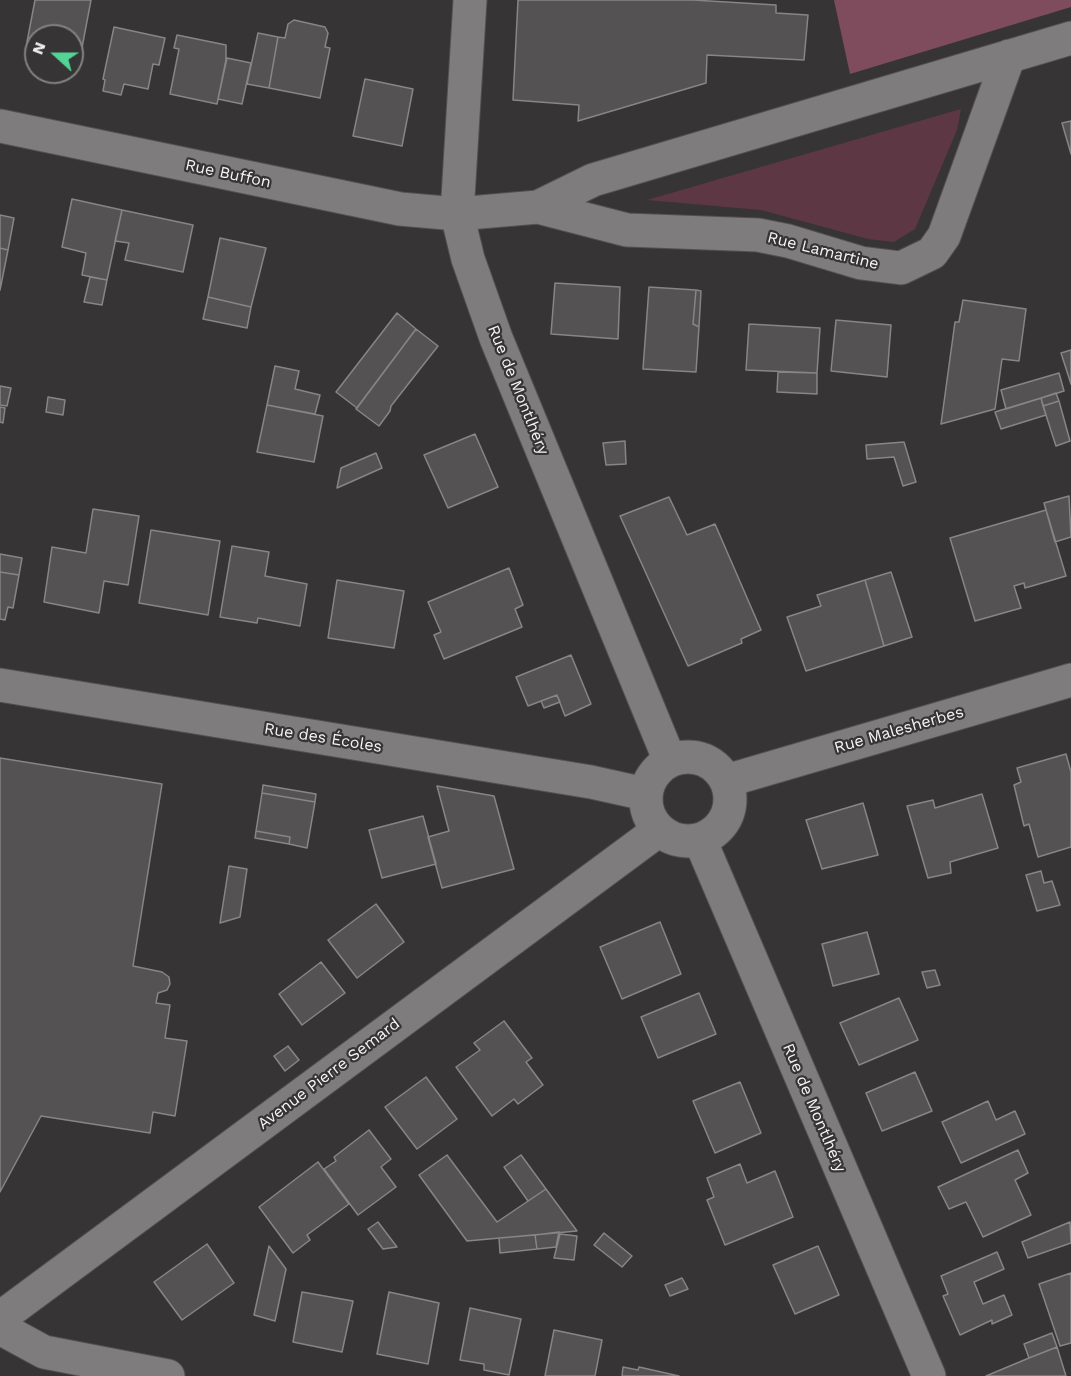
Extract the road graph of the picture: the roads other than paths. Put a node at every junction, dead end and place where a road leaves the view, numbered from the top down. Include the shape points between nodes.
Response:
1 (470, 0) edge
2 (1071, 38) edge
3 (1009, 56) junction
4 (0, 126) edge
5 (537, 207) junction
6 (457, 214) junction
7 (1071, 680) edge
8 (0, 685) edge
9 (670, 761) junction
10 (726, 781) junction
11 (645, 794) junction
12 (658, 830) junction
13 (700, 840) junction
14 (0, 1318) edge
15 (0, 1328) edge
16 (168, 1376) edge
17 (928, 1376) edge

1 - 6 street, Rue de Montlhéry
2 - 3 street, Rue Lamartine
3 - 5 street, Rue Lamartine via 593,180
3 - 5 street, Rue Lamartine via 944,236 932,253 901,268 861,263 758,235 627,230
4 - 6 street, Rue Buffon via 400,209
5 - 6 street, Rue Lamartine
6 - 9 street, Rue de Montlhéry via 468,259 496,338
7 - 10 street, Rue Malesherbes
8 - 11 street, Rue des Écoles
9 - 10 street via 686,756 702,759 716,767
9 - 11 street via 649,780
10 - 13 street via 731,799 727,817 716,832
11 - 12 street via 645,807
12 - 13 street via 670,839
12 - 14 street, Avenue Pierre Semard
13 - 17 street, Rue de Montlhéry
15 - 16 street via 44,1352

